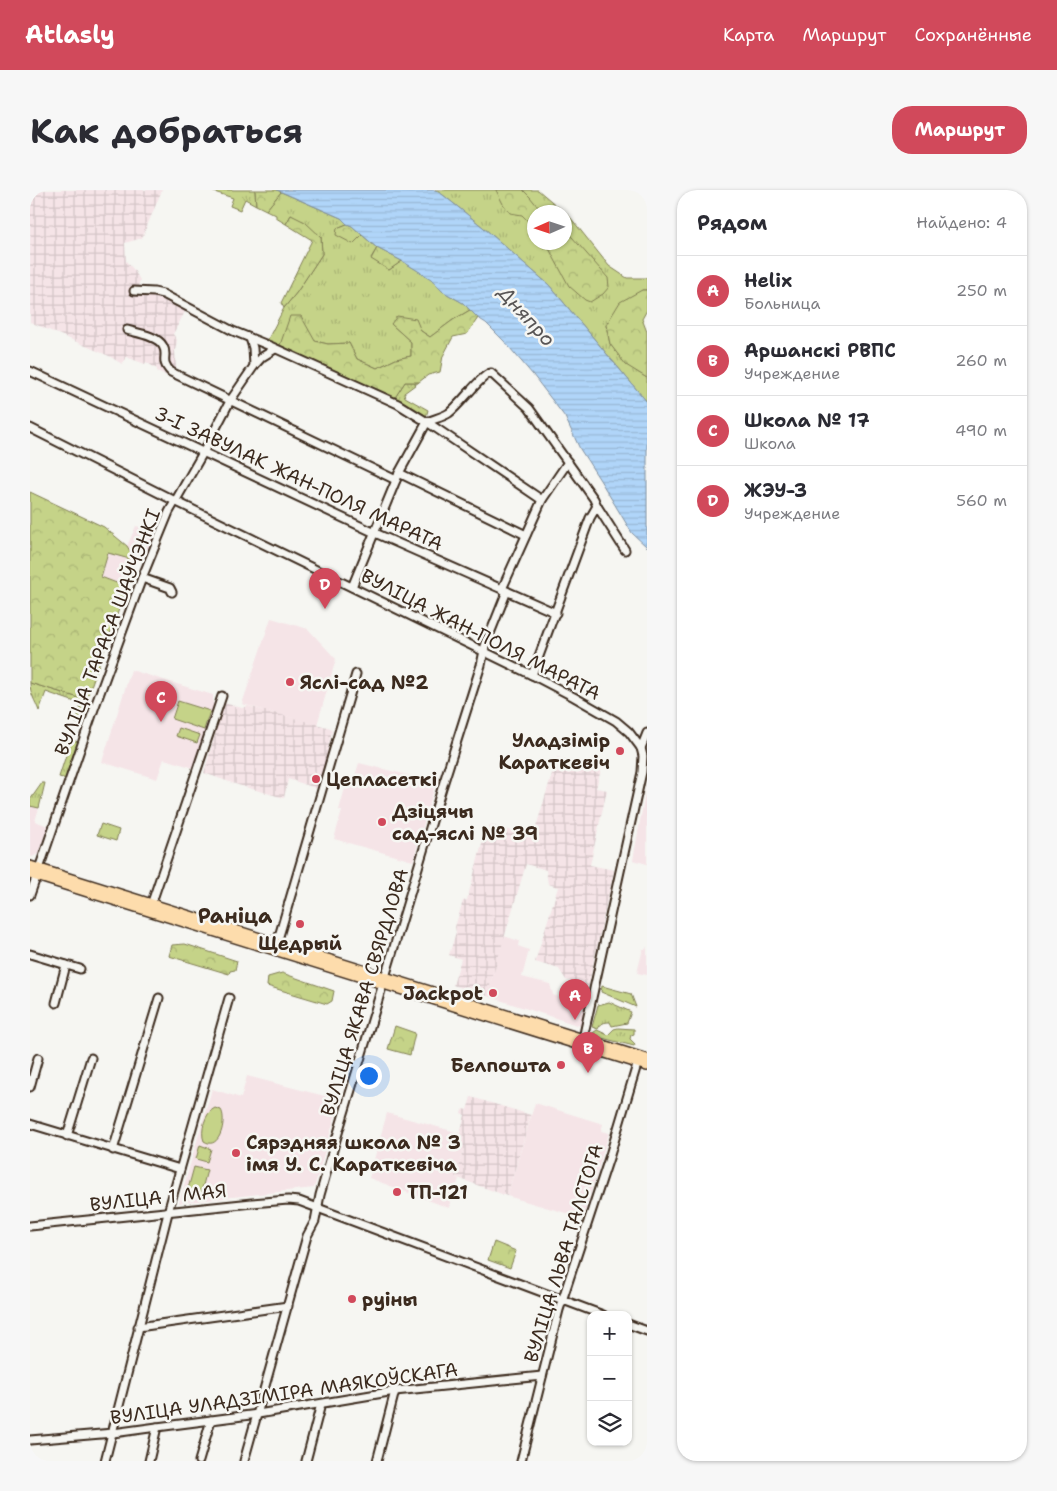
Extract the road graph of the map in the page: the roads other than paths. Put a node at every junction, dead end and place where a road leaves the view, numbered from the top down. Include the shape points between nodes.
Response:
1 (134, 291) dead end
2 (127, 330) dead end
3 (250, 338) junction
4 (275, 350) junction
5 (254, 366) junction
6 (30, 370) edge
7 (230, 401) junction
8 (427, 422) junction
9 (30, 428) edge
10 (204, 451) junction
11 (568, 462) junction
12 (399, 472) junction
13 (396, 480) junction
14 (542, 500) junction
15 (175, 502) junction
16 (597, 506) junction
17 (375, 533) junction
18 (526, 535) junction
19 (626, 550) dead end
20 (142, 578) junction
21 (352, 587) junction
22 (504, 590) junction
23 (172, 592) dead end
24 (556, 613) junction
25 (484, 652) junction
26 (356, 674) dead end
27 (532, 675) junction
28 (222, 696) dead end
29 (647, 733) edge
30 (641, 748) junction
31 (33, 871) edge
32 (30, 895) edge
33 (150, 907) junction
34 (277, 943) junction
35 (30, 954) edge
36 (66, 965) junction
37 (80, 969) dead end
38 (385, 980) junction
39 (159, 998) dead end
40 (229, 998) dead end
41 (56, 1003) dead end
42 (582, 1042) junction
43 (38, 1058) dead end
44 (91, 1058) dead end
45 (641, 1059) edge
46 (647, 1066) edge
47 (30, 1087) edge
48 (30, 1124) edge
49 (67, 1136) junction
50 (113, 1150) junction
51 (180, 1169) junction
52 (318, 1207) junction
53 (168, 1212) junction
54 (30, 1226) edge
55 (563, 1300) junction
56 (288, 1306) junction
57 (592, 1311) edge
58 (632, 1325) edge
59 (138, 1328) junction
60 (647, 1331) edge
61 (542, 1376) junction
62 (395, 1391) junction
63 (321, 1404) junction
64 (258, 1414) junction
65 (211, 1420) junction
66 (157, 1427) junction
67 (113, 1433) junction
68 (30, 1440) edge
69 (105, 1461) edge
70 (149, 1461) edge
71 (200, 1461) edge
72 (244, 1461) edge
73 (306, 1461) edge
74 (377, 1461) edge
75 (521, 1461) edge

1 - 3 street via 163,294
2 - 7 street via 157,339 163,346 164,361 171,372
3 - 4 street
3 - 5 street
4 - 5 street, ВУЛІЦА ТАРАСА ШАЎЧЭНКІ
4 - 8 street via 398,404
5 - 7 street, ВУЛІЦА ТАРАСА ШАЎЧЭНКІ
6 - 10 street, 3-І ЗАВУЛАК ЖАН-ПОЛЯ МАРАТА
7 - 10 street, ВУЛІЦА ТАРАСА ШАЎЧЭНКІ
7 - 13 street
8 - 11 street via 448,414 487,373 491,373 529,408
8 - 12 street
8 - 14 street
9 - 15 street, ВУЛІЦА ЖАН-ПОЛЯ МАРАТА
10 - 15 street, ВУЛІЦА ТАРАСА ШАЎЧЭНКІ
10 - 17 street, 3-І ЗАВУЛАК ЖАН-ПОЛЯ МАРАТА
11 - 14 street, ВУЛІЦА ЯКАВА СВЯРДЛОВА
11 - 16 street
12 - 13 street
12 - 18 street
13 - 17 street
14 - 18 street, ВУЛІЦА ЯКАВА СВЯРДЛОВА
15 - 20 street, ВУЛІЦА ТАРАСА ШАЎЧЭНКІ
15 - 21 street, ВУЛІЦА ЖАН-ПОЛЯ МАРАТА
16 - 19 street
16 - 24 street
17 - 21 street
17 - 22 street, 3-І ЗАВУЛАК ЖАН-ПОЛЯ МАРАТА
18 - 22 street, ВУЛІЦА ЯКАВА СВЯРДЛОВА
20 - 23 street via 170,588
20 - 31 street, ВУЛІЦА ТАРАСА ШАЎЧЭНКІ
21 - 25 street, ВУЛІЦА ЖАН-ПОЛЯ МАРАТА
22 - 24 street, 3-І ЗАВУЛАК ЖАН-ПОЛЯ МАРАТА
22 - 25 street, ВУЛІЦА ЯКАВА СВЯРДЛОВА
24 - 27 street
25 - 27 street, ВУЛІЦА ЖАН-ПОЛЯ МАРАТА
25 - 38 street, ВУЛІЦА ЯКАВА СВЯРДЛОВА
26 - 34 street
27 - 30 street, ВУЛІЦА ЖАН-ПОЛЯ МАРАТА via 616,721
28 - 33 street
29 - 30 street
30 - 42 street via 640,781
31 - 32 street, ВУЛІЦА ТАРАСА ШАЎЧЭНКІ
31 - 33 main road
33 - 34 main road
33 - 38 main road
34 - 38 main road
35 - 36 street
36 - 37 street
36 - 41 street
38 - 42 main road
38 - 52 street, ВУЛІЦА ЯКАВА СВЯРДЛОВА
39 - 50 street
40 - 51 street
42 - 45 main road
43 - 47 street
44 - 49 street
45 - 46 main road
45 - 55 street, ВУЛІЦА ЛЬВА ТАЛСТОГА
48 - 49 street
49 - 50 street
50 - 51 street
51 - 53 street
52 - 53 street, ВУЛІЦА 1 МАЯ via 288,1200
52 - 55 street, ВУЛІЦА 1 МАЯ
52 - 56 street, ВУЛІЦА ЯКАВА СВЯРДЛОВА
53 - 54 street, ВУЛІЦА 1 МАЯ
53 - 59 street
55 - 57 street, ВУЛІЦА 1 МАЯ
55 - 61 street, ВУЛІЦА ЛЬВА ТАЛСТОГА
56 - 59 street
56 - 64 street, ВУЛІЦА ЯКАВА СВЯРДЛОВА
58 - 60 street
59 - 67 street
61 - 62 street, ВУЛІЦА УЛАДЗІМІРА МАЯКОЎСКАГА
61 - 75 street, ВУЛІЦА ЛЬВА ТАЛСТОГА
62 - 63 street, ВУЛІЦА УЛАДЗІМІРА МАЯКОЎСКАГА
62 - 74 street
63 - 64 street, ВУЛІЦА УЛАДЗІМІРА МАЯКОЎСКАГА
63 - 73 street
64 - 65 street, ВУЛІЦА УЛАДЗІМІРА МАЯКОЎСКАГА
64 - 72 street, ВУЛІЦА ЯКАВА СВЯРДЛОВА
65 - 66 street, ВУЛІЦА УЛАДЗІМІРА МАЯКОЎСКАГА
65 - 71 street
66 - 67 street, ВУЛІЦА УЛАДЗІМІРА МАЯКОЎСКАГА
66 - 70 street
67 - 68 street, ВУЛІЦА УЛАДЗІМІРА МАЯКОЎСКАГА
67 - 69 street

